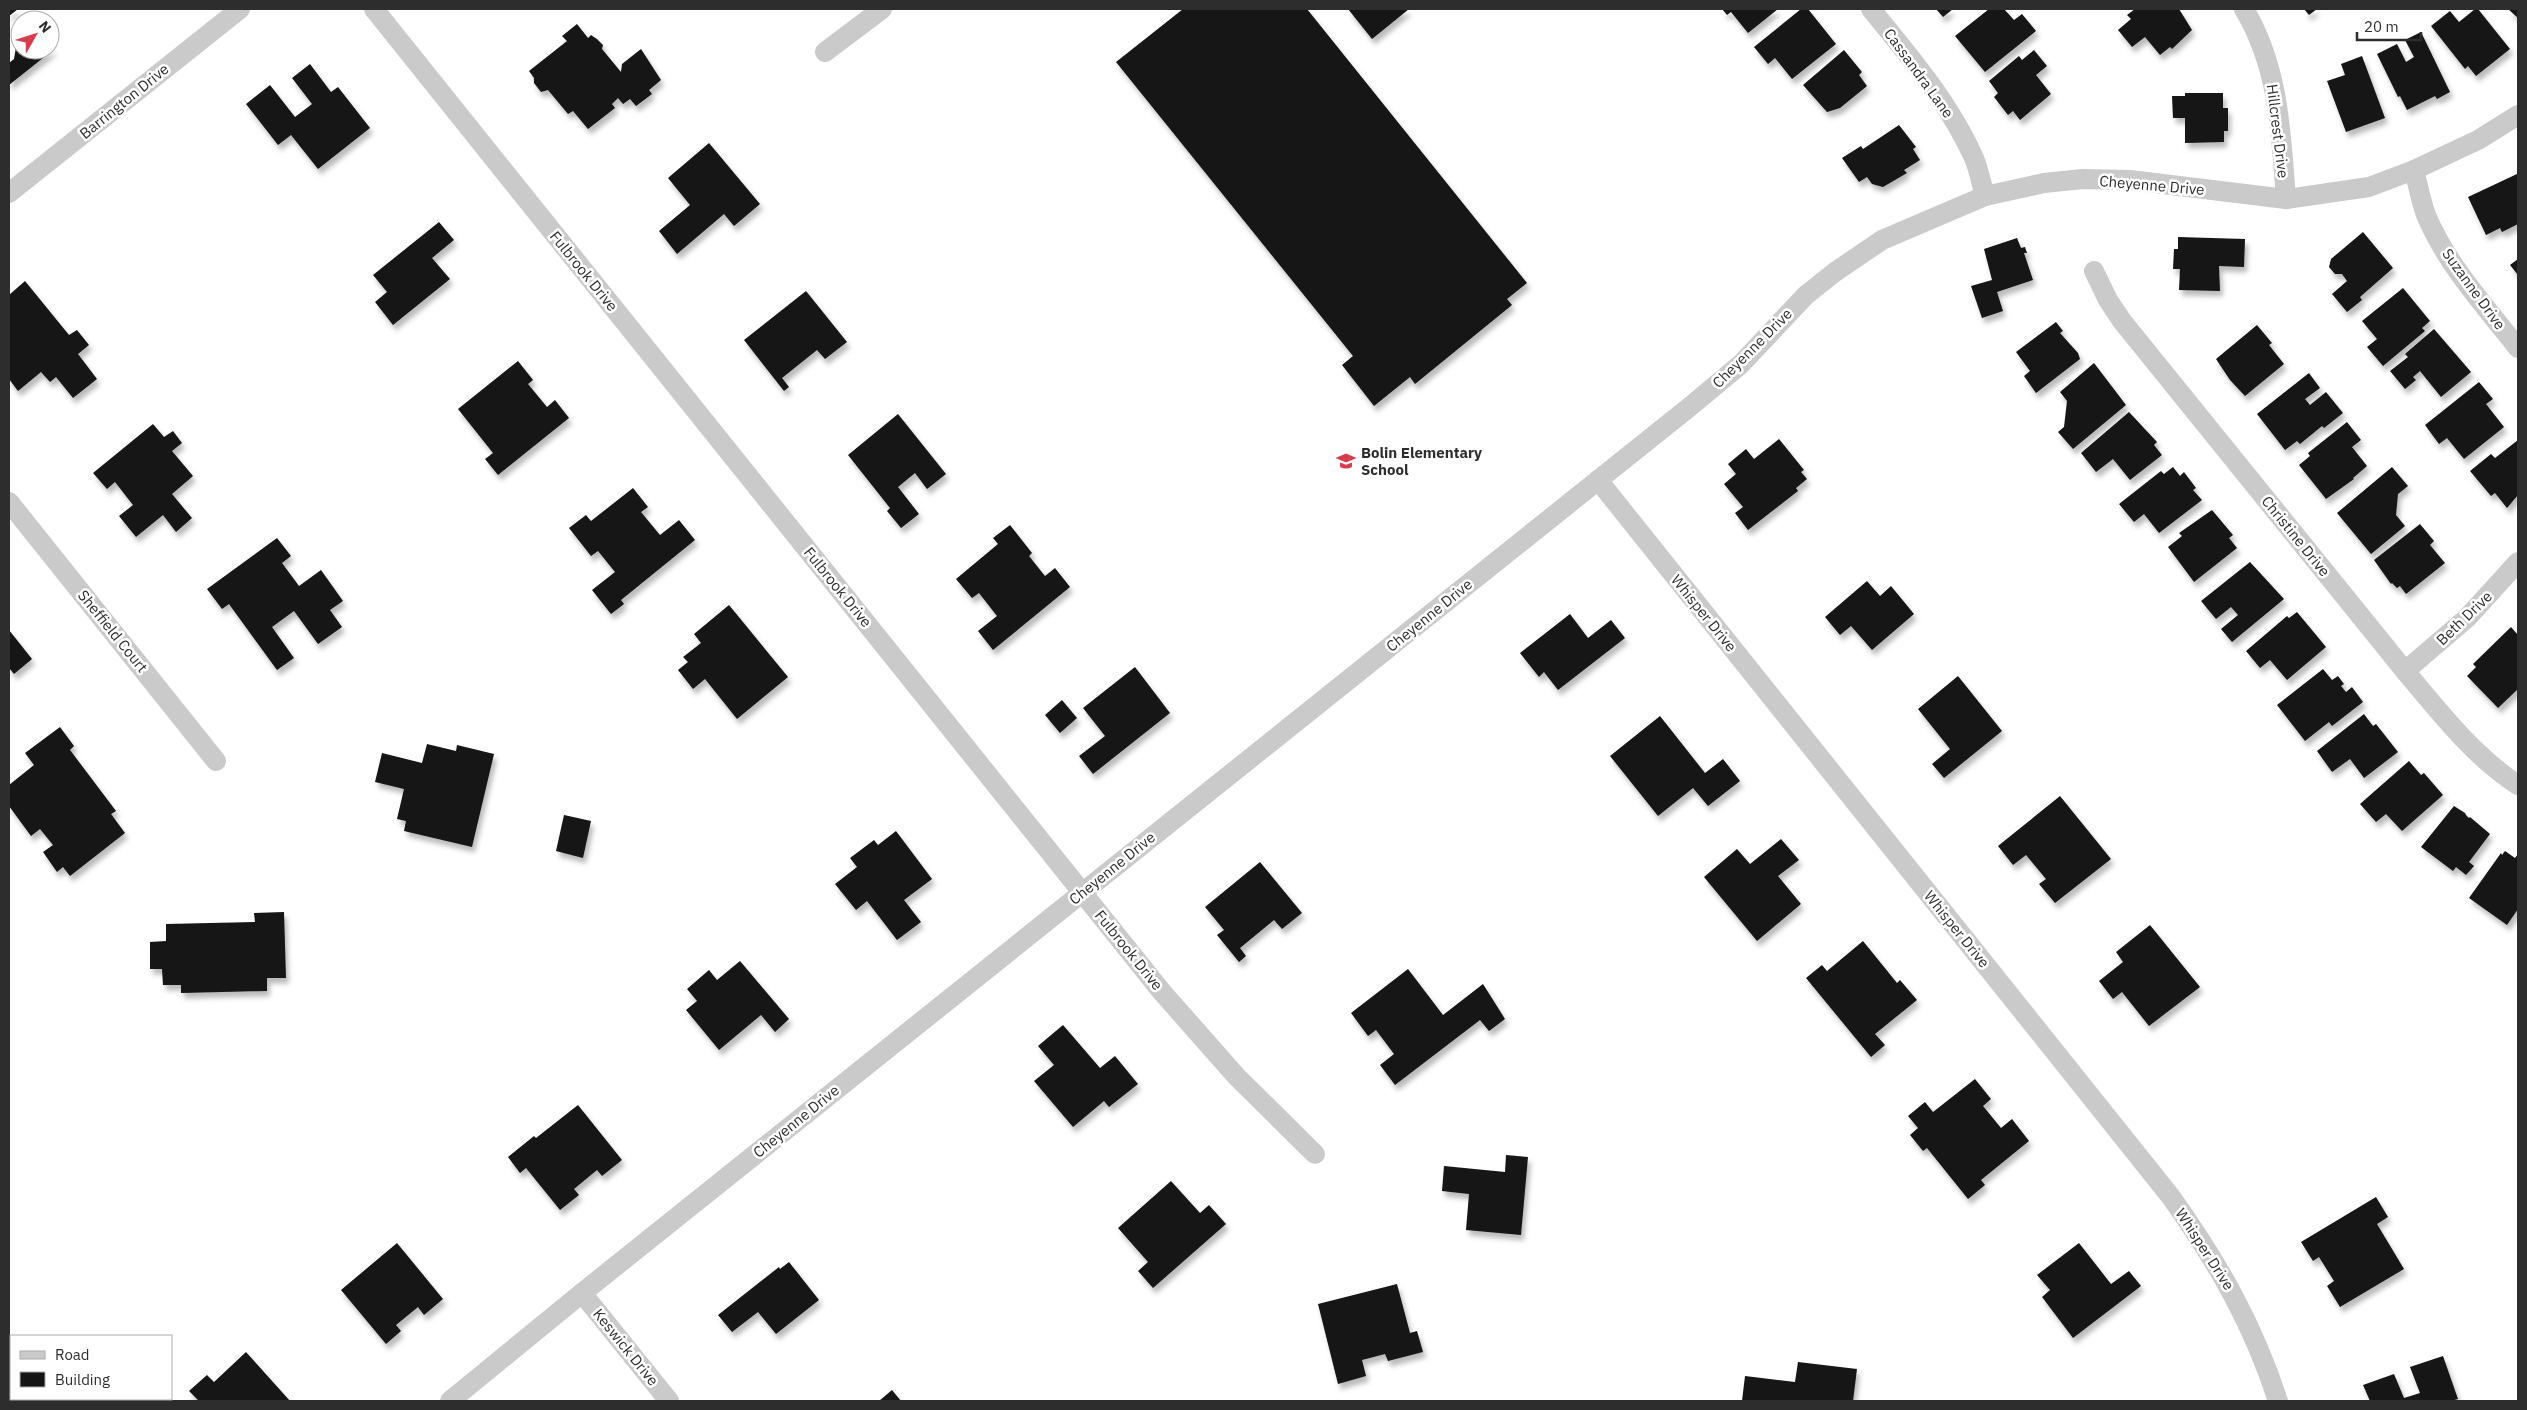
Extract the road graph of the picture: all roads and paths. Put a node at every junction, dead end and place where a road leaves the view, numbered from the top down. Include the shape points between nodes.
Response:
1 (240, 9) edge
2 (374, 9) edge
3 (882, 9) edge
4 (1871, 9) edge
5 (2244, 9) edge
6 (825, 52) dead end
7 (2518, 115) edge
8 (2414, 170) junction
9 (9, 193) edge
10 (1985, 196) junction
11 (2286, 199) junction
12 (2094, 271) dead end
13 (2518, 348) edge
14 (1598, 480) junction
15 (9, 502) edge
16 (2518, 562) edge
17 (2405, 671) junction
18 (216, 761) dead end
19 (2518, 784) edge
20 (1082, 892) junction
21 (1315, 1154) dead end
22 (582, 1293) junction
23 (450, 1401) edge
24 (669, 1401) edge
25 (2278, 1401) edge

1 - 9 street, Barrington Drive
2 - 20 street, Fulbrook Drive
3 - 6 street
4 - 10 street, Cassandra Lane via 1950,112 1974,160
5 - 11 street, Hillcrest Drive via 2267,56 2278,104
7 - 8 street, Cheyenne Drive via 2478,140
8 - 11 street, Cheyenne Drive via 2369,187
8 - 13 street, Suzanne Drive via 2426,214 2441,245 2457,271
10 - 11 street, Cheyenne Drive via 2044,183 2111,179
10 - 14 street, Cheyenne Drive via 1882,240 1828,277 1796,305 1741,364
12 - 17 street, Christine Drive via 2122,321
14 - 20 street, Cheyenne Drive
14 - 25 street, Whisper Drive via 2171,1197 2225,1276 2248,1320
15 - 18 street, Sheffield Court
16 - 17 street, Beth Drive via 2467,618
17 - 19 street, Christine Drive via 2450,724 2504,776
20 - 21 street, Fulbrook Drive via 1198,1034 1273,1115
20 - 22 street, Cheyenne Drive
22 - 23 street, Cheyenne Drive
22 - 24 street, Keswick Drive

